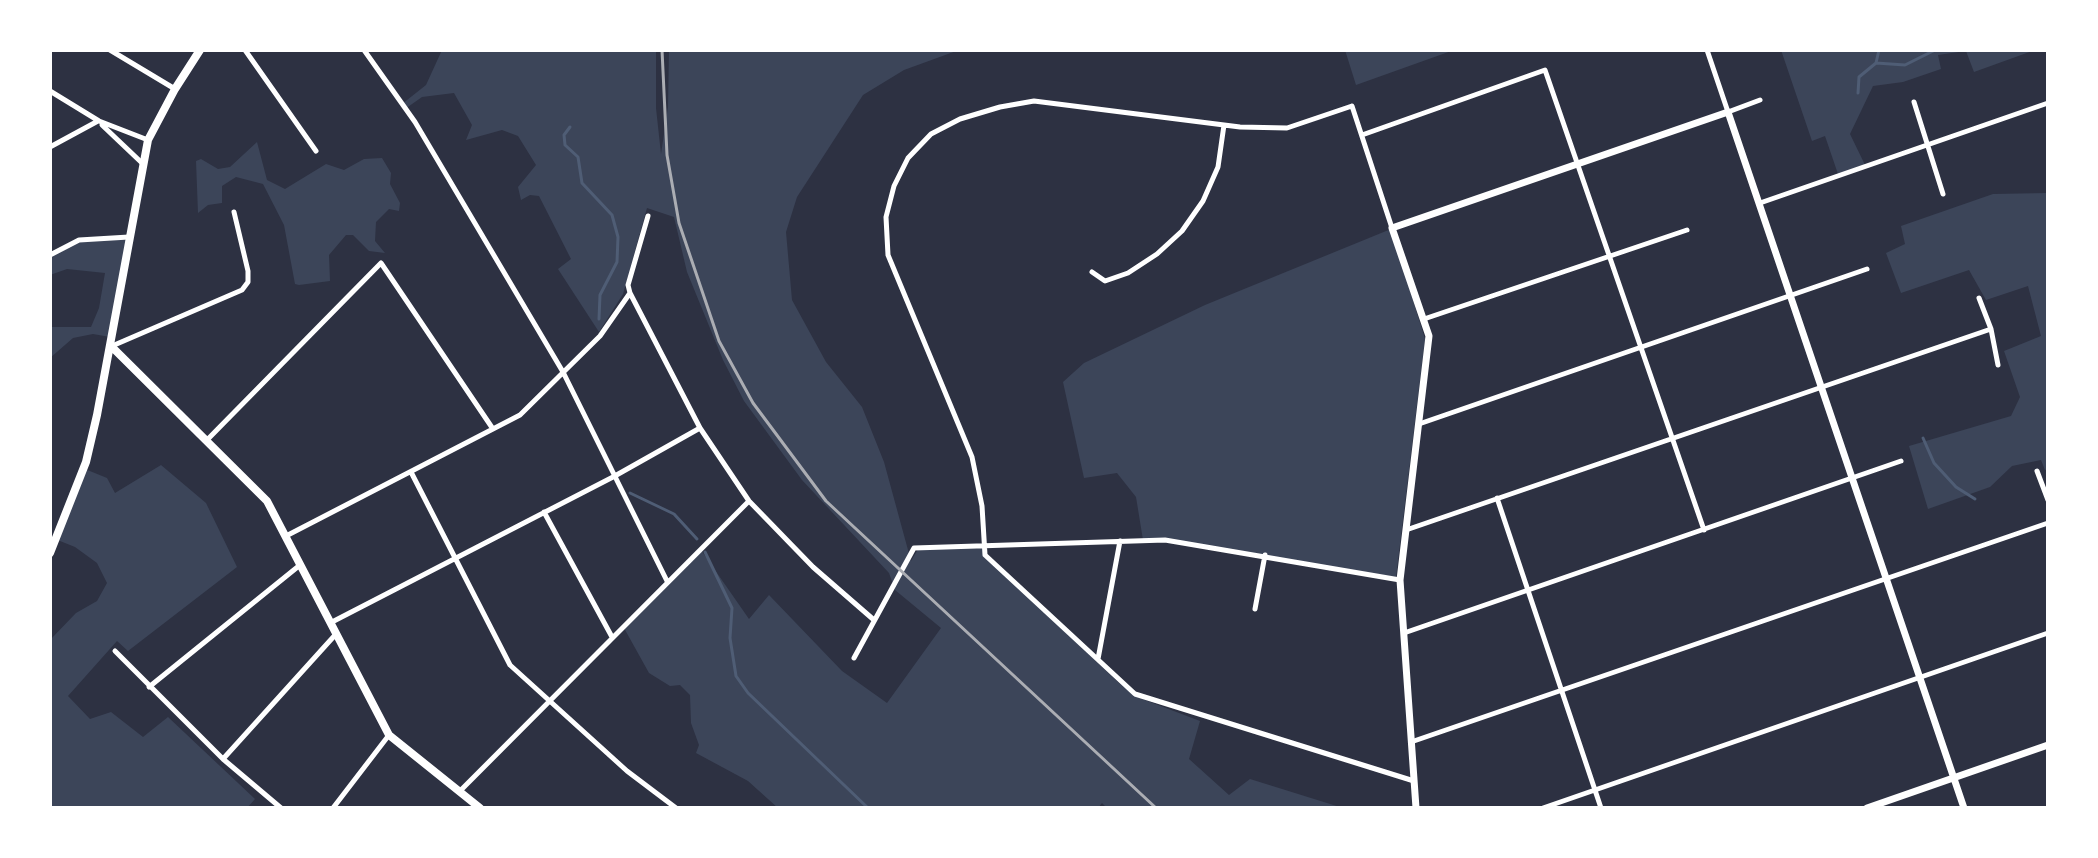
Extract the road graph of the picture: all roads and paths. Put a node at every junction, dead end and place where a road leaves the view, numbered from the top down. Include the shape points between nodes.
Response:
1 (110, 50) edge
2 (200, 50) edge
3 (245, 50) edge
4 (364, 50) edge
5 (1707, 50) edge
6 (175, 89) junction
7 (50, 91) edge
8 (1760, 100) dead end
9 (1914, 102) dead end
10 (2048, 103) edge
11 (1728, 112) junction
12 (99, 121) junction
13 (1224, 125) junction
14 (1362, 135) junction
15 (148, 140) junction
16 (1927, 145) junction
17 (50, 147) edge
18 (316, 151) dead end
19 (1579, 162) junction
20 (142, 163) junction
21 (1943, 194) dead end
22 (1760, 203) junction
23 (234, 212) dead end
24 (648, 216) dead end
25 (1392, 228) junction
26 (1687, 230) dead end
27 (129, 237) junction
28 (1610, 254) junction
29 (50, 255) edge
30 (1867, 269) dead end
31 (1092, 272) dead end
32 (630, 293) junction
33 (1791, 294) junction
34 (1979, 298) dead end
35 (1424, 319) junction
36 (1991, 329) junction
37 (111, 346) junction
38 (1642, 346) junction
39 (1998, 365) dead end
40 (563, 372) junction
41 (1823, 386) junction
42 (1418, 425) junction
43 (700, 428) junction
44 (493, 429) junction
45 (1673, 438) junction
46 (207, 440) junction
47 (1901, 461) dead end
48 (2037, 471) dead end
49 (411, 472) junction
50 (613, 477) junction
51 (1854, 477) junction
52 (1497, 498) junction
53 (2048, 500) edge
54 (749, 501) junction
55 (544, 512) junction
56 (2048, 523) edge
57 (1405, 530) junction
58 (1704, 530) junction
59 (286, 536) junction
60 (1120, 541) junction
61 (985, 545) junction
62 (50, 553) edge
63 (1265, 555) junction
64 (455, 558) junction
65 (301, 565) junction
66 (1888, 578) junction
67 (1400, 580) junction
68 (667, 581) junction
69 (1527, 589) junction
70 (1255, 609) dead end
71 (874, 620) junction
72 (332, 622) junction
73 (337, 633) junction
74 (1403, 633) junction
75 (2048, 633) edge
76 (612, 637) junction
77 (115, 651) dead end
78 (854, 658) dead end
79 (1097, 660) junction
80 (1921, 675) junction
81 (149, 687) junction
82 (1560, 690) junction
83 (549, 700) junction
84 (389, 735) junction
85 (1411, 742) junction
86 (2048, 745) edge
87 (223, 759) junction
88 (1954, 778) junction
89 (1414, 781) junction
90 (1595, 791) junction
91 (459, 792) junction
92 (281, 808) edge
93 (333, 808) edge
94 (480, 808) edge
95 (676, 808) edge
96 (1416, 808) edge
97 (1543, 808) edge
98 (1601, 808) edge
99 (1867, 808) edge
100 (1964, 808) edge

1 - 6 street
2 - 6 main road
3 - 18 street
4 - 40 street via 415,122
5 - 11 street
6 - 15 main road
7 - 12 street
8 - 11 street
9 - 16 street
10 - 16 street
11 - 19 street
11 - 22 street
12 - 15 street
12 - 17 street
12 - 20 street
13 - 14 street via 1287,128 1352,106
13 - 31 street via 1218,167 1182,231 1128,273 1105,281
13 - 61 street via 1034,101 960,119 931,134 908,158 886,217 888,255 972,457
14 - 19 street via 1545,70
14 - 25 street
15 - 20 main road
16 - 21 street
16 - 22 street
19 - 25 street
19 - 28 street
20 - 27 main road
22 - 33 street
23 - 37 street via 248,271 242,290
24 - 32 street
25 - 35 street
26 - 28 street
27 - 29 street via 79,240
27 - 37 main road
28 - 35 street
28 - 38 street
30 - 33 street
32 - 40 street via 600,336
32 - 43 street
33 - 38 street
33 - 41 street
34 - 36 street
35 - 42 street via 1429,336
36 - 39 street
36 - 41 street
37 - 46 main road
37 - 62 main road via 86,462
38 - 42 street
38 - 45 street
40 - 44 street via 520,415
40 - 50 street
41 - 45 street
41 - 51 street
42 - 57 street
43 - 50 street
43 - 54 street
44 - 46 street via 381,263
44 - 49 street
45 - 52 street
45 - 58 street
46 - 59 main road via 267,501
47 - 51 street
48 - 53 street
49 - 59 street
49 - 64 street
50 - 55 street
50 - 68 street
51 - 58 street
51 - 66 street
52 - 57 street
52 - 69 street
54 - 68 street
54 - 71 street
55 - 64 street
55 - 76 street
56 - 66 street
57 - 67 street
58 - 69 street
59 - 65 main road
60 - 61 street
60 - 63 street via 1165,540
60 - 79 street
61 - 71 street via 914,548
61 - 79 street via 985,555
63 - 67 street
63 - 70 street
64 - 72 street
64 - 83 street via 510,665
65 - 72 main road
65 - 81 street
66 - 80 street
66 - 82 street
67 - 74 street
68 - 76 street
69 - 74 street
69 - 82 street
71 - 78 street
72 - 73 main road
73 - 84 main road
73 - 87 street
74 - 85 street
75 - 80 street
76 - 83 street
77 - 81 street
79 - 89 street via 1135,694 1154,702
80 - 88 street
80 - 90 street
81 - 87 street
82 - 85 street
82 - 90 street
83 - 91 street
83 - 95 street
84 - 91 main road
84 - 93 street
85 - 89 street
86 - 88 street
87 - 92 street
88 - 99 street
88 - 100 street
89 - 96 street
90 - 97 street
90 - 98 street
91 - 94 main road

